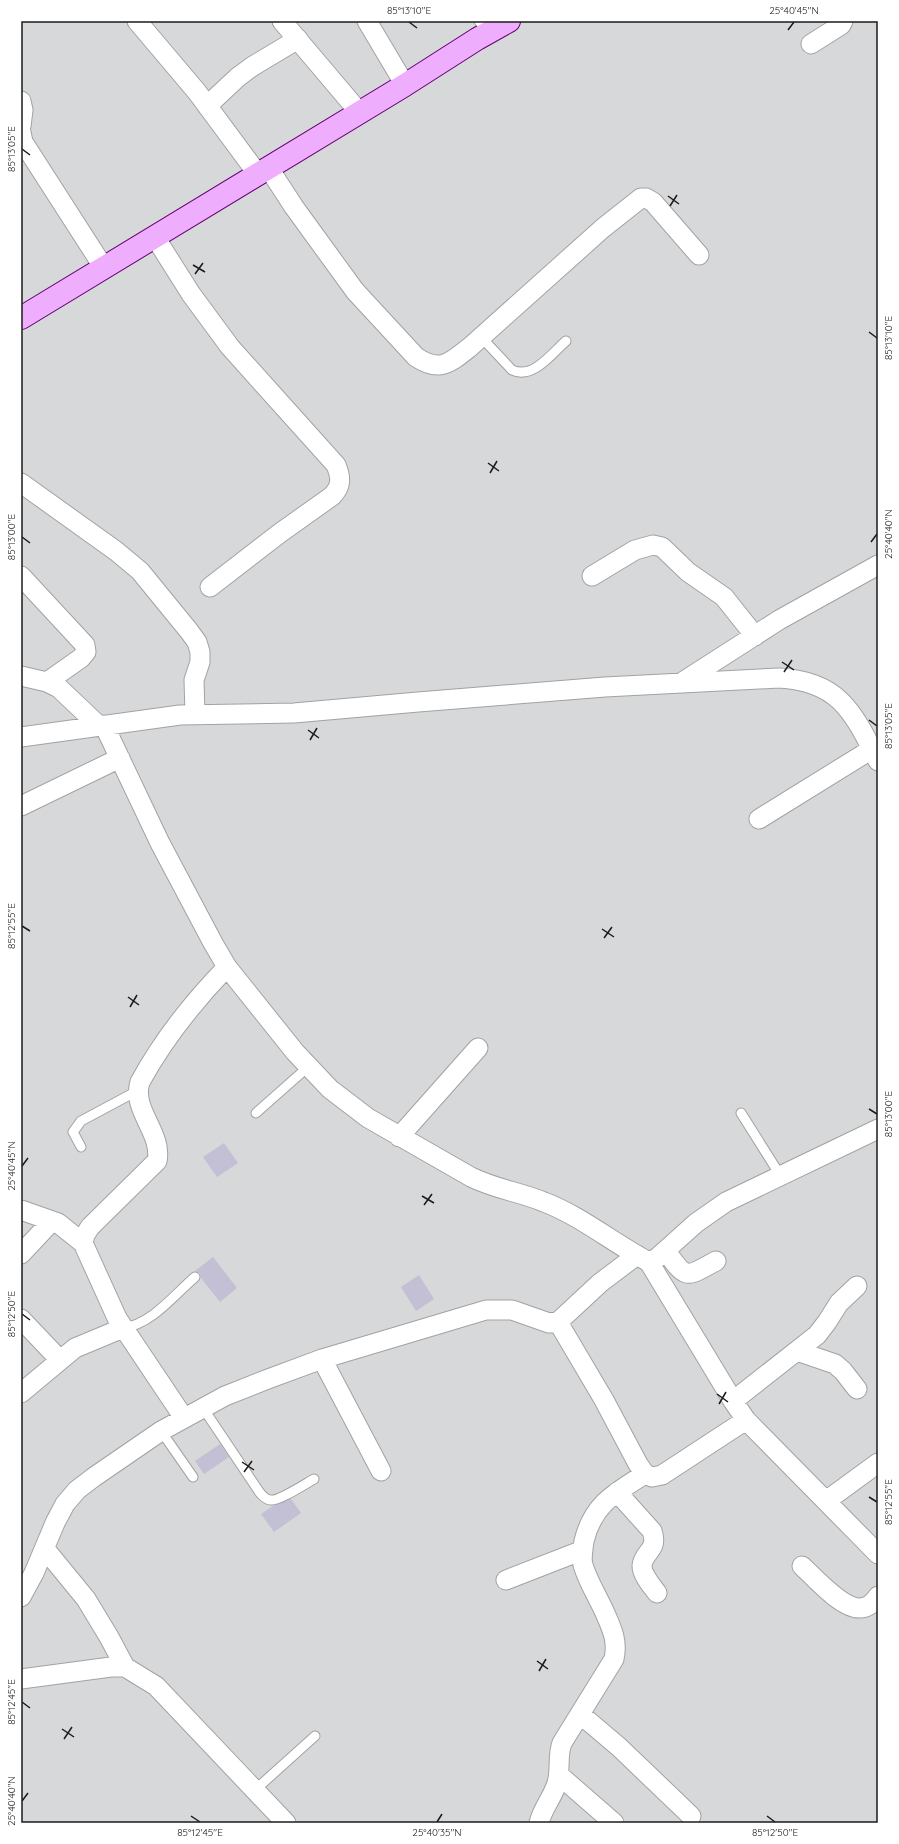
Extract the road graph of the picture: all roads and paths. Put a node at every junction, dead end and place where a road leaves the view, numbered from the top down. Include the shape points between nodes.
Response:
1 (137, 21) edge
2 (282, 21) edge
3 (367, 21) edge
4 (509, 21) edge
5 (843, 21) edge
6 (483, 27) edge
7 (298, 39) junction
8 (811, 44) dead end
9 (405, 85) junction
10 (21, 101) edge
11 (207, 106) junction
12 (359, 112) junction
13 (21, 126) edge
14 (21, 132) edge
15 (263, 170) junction
16 (154, 237) junction
17 (699, 255) dead end
18 (104, 268) junction
19 (21, 318) edge
20 (481, 337) junction
21 (566, 341) dead end
22 (21, 483) edge
23 (878, 565) edge
24 (21, 576) edge
25 (592, 576) dead end
26 (210, 587) dead end
27 (754, 636) junction
28 (21, 676) edge
29 (47, 682) junction
30 (683, 682) junction
31 (196, 714) junction
32 (101, 725) junction
33 (21, 737) edge
34 (875, 755) edge
35 (120, 758) junction
36 (21, 806) edge
37 (759, 819) dead end
38 (227, 967) junction
39 (478, 1048) dead end
40 (308, 1067) junction
41 (137, 1091) junction
42 (256, 1112) dead end
43 (741, 1113) dead end
44 (878, 1128) edge
45 (399, 1137) junction
46 (81, 1147) dead end
47 (780, 1175) junction
48 (21, 1210) edge
49 (52, 1221) junction
50 (83, 1243) junction
51 (666, 1251) junction
52 (21, 1254) edge
53 (643, 1258) junction
54 (716, 1260) dead end
55 (195, 1277) dead end
56 (857, 1286) dead end
57 (21, 1319) edge
58 (558, 1322) junction
59 (123, 1328) junction
60 (797, 1351) junction
61 (322, 1359) junction
62 (60, 1360) junction
63 (857, 1389) dead end
64 (21, 1393) edge
65 (733, 1402) junction
66 (203, 1408) junction
67 (184, 1418) junction
68 (746, 1420) junction
69 (161, 1431) junction
70 (878, 1462) edge
71 (381, 1471) dead end
72 (645, 1474) junction
73 (193, 1477) dead end
74 (314, 1479) dead end
75 (617, 1492) junction
76 (826, 1501) junction
77 (45, 1549) junction
78 (582, 1550) junction
79 (878, 1554) edge
80 (802, 1566) dead end
81 (506, 1580) dead end
82 (657, 1594) dead end
83 (878, 1596) edge
84 (21, 1597) edge
85 (125, 1667) junction
86 (21, 1679) edge
87 (580, 1714) junction
88 (315, 1736) dead end
89 (559, 1775) junction
90 (255, 1790) junction
91 (691, 1816) dead end
92 (286, 1823) edge
93 (539, 1823) edge
94 (614, 1823) edge

1 - 11 street
2 - 7 street
3 - 9 street
4 - 6 main road
5 - 8 street via 841,25
6 - 9 main road
7 - 11 street via 238,77
7 - 12 street
9 - 12 main road
10 - 13 street
11 - 15 street
12 - 15 main road
14 - 18 street via 24,142
15 - 16 main road
15 - 20 street via 294,207 355,291 416,357 427,364 447,364
16 - 18 main road
16 - 26 street via 230,347 336,465 340,476 340,484 332,496
17 - 20 street via 653,202 640,198
18 - 19 main road
20 - 21 lane via 512,370 518,373 536,368
22 - 31 street via 140,571 189,631 200,652 200,662 194,680
23 - 27 street
24 - 29 street via 85,645 86,652 81,658
25 - 27 street via 635,550 653,545 662,547 688,572 724,598
27 - 30 street
28 - 29 street
29 - 32 street via 59,688
30 - 31 street via 294,714
30 - 34 street via 779,678 797,679 828,690 842,701
31 - 32 street
32 - 33 street
32 - 35 street
34 - 37 street
35 - 36 street
35 - 38 street via 163,850
38 - 40 street
38 - 41 street via 182,1020 147,1070
39 - 45 street
40 - 42 lane
40 - 45 street via 346,1102
41 - 46 lane via 81,1121 73,1132
41 - 50 street via 157,1144 157,1161 90,1227
43 - 47 lane
44 - 47 street
45 - 53 street via 486,1185 545,1202
47 - 51 street via 712,1211
48 - 49 street
49 - 50 street
49 - 52 street
50 - 59 street
51 - 53 street via 658,1258
51 - 54 street via 682,1272 687,1274 693,1274
53 - 58 street via 600,1283
53 - 65 street
55 - 59 lane via 145,1321 134,1327
56 - 60 street via 839,1303 817,1335
57 - 62 street
58 - 61 street via 549,1323 512,1310 486,1310
58 - 72 street
59 - 62 street via 81,1345
59 - 67 street
60 - 63 street via 835,1364
60 - 65 street
61 - 66 street via 225,1396
61 - 71 street
62 - 64 street
65 - 68 street
66 - 67 street
66 - 74 lane via 266,1499 279,1498
67 - 69 street
68 - 72 street via 662,1475 652,1477
68 - 76 street
69 - 73 lane
69 - 77 street via 77,1490 64,1504
70 - 76 street
72 - 75 street
75 - 78 street via 601,1505 593,1516
75 - 82 street via 653,1535 653,1546 643,1560 642,1567
76 - 79 street
77 - 84 street
77 - 85 street via 86,1599
78 - 81 street
78 - 87 street via 587,1576 612,1629 616,1650 614,1659
80 - 83 street via 843,1603 853,1607 862,1609 869,1606
85 - 86 street
85 - 90 street via 146,1679 168,1698
87 - 89 street via 559,1751
87 - 91 street via 619,1747
88 - 90 lane
89 - 93 street
89 - 94 street
90 - 92 street

